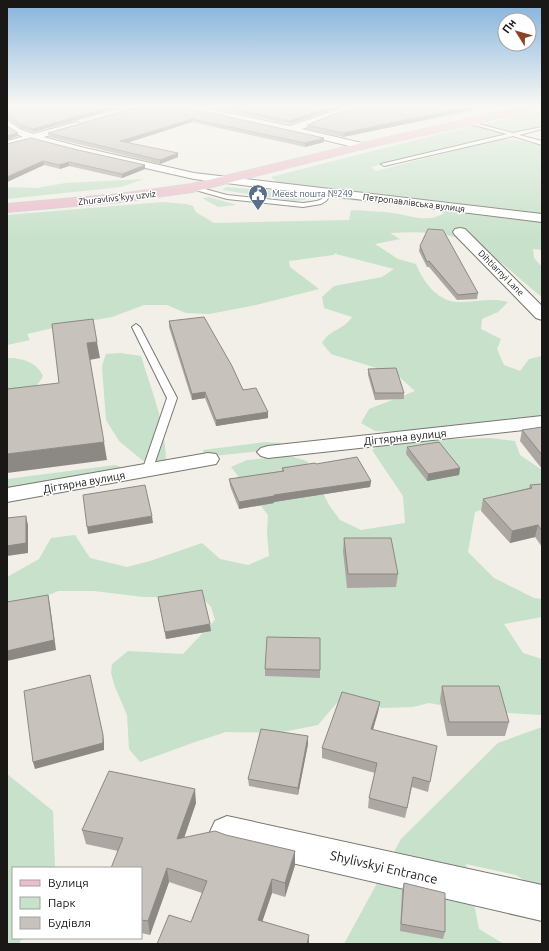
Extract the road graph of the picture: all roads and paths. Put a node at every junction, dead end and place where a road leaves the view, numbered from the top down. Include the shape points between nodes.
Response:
1 (81, 151) edge
2 (340, 151) edge
3 (440, 151) edge
4 (384, 164) dead end
5 (226, 180) junction
6 (194, 188) junction
7 (329, 193) junction
8 (7, 208) edge
9 (542, 218) edge
10 (460, 232) dead end
11 (542, 315) edge
12 (136, 327) dead end
13 (542, 422) edge
14 (268, 452) dead end
15 (208, 459) dead end
16 (147, 471) junction
17 (7, 494) edge
18 (227, 832) dead end
19 (542, 903) edge

1 - 5 street, Петропавлівська вулиця via 185,174
2 - 5 main road, Zhuravlivs'kyy uzviz
3 - 4 lane
5 - 6 main road, Zhuravlivs'kyy uzviz
5 - 7 street, Петропавлівська вулиця
6 - 7 lane via 242,202 293,208 319,203
6 - 8 main road, Zhuravlivs'kyy uzviz
7 - 9 street, Петропавлівська вулиця
10 - 11 street, Dihtiarnyi Lane
12 - 16 lane via 172,398
13 - 14 street, Дігтярна вулиця
15 - 16 street, Дігтярна вулиця
16 - 17 street, Дігтярна вулиця
18 - 19 street, Shylivskyi Entrance

